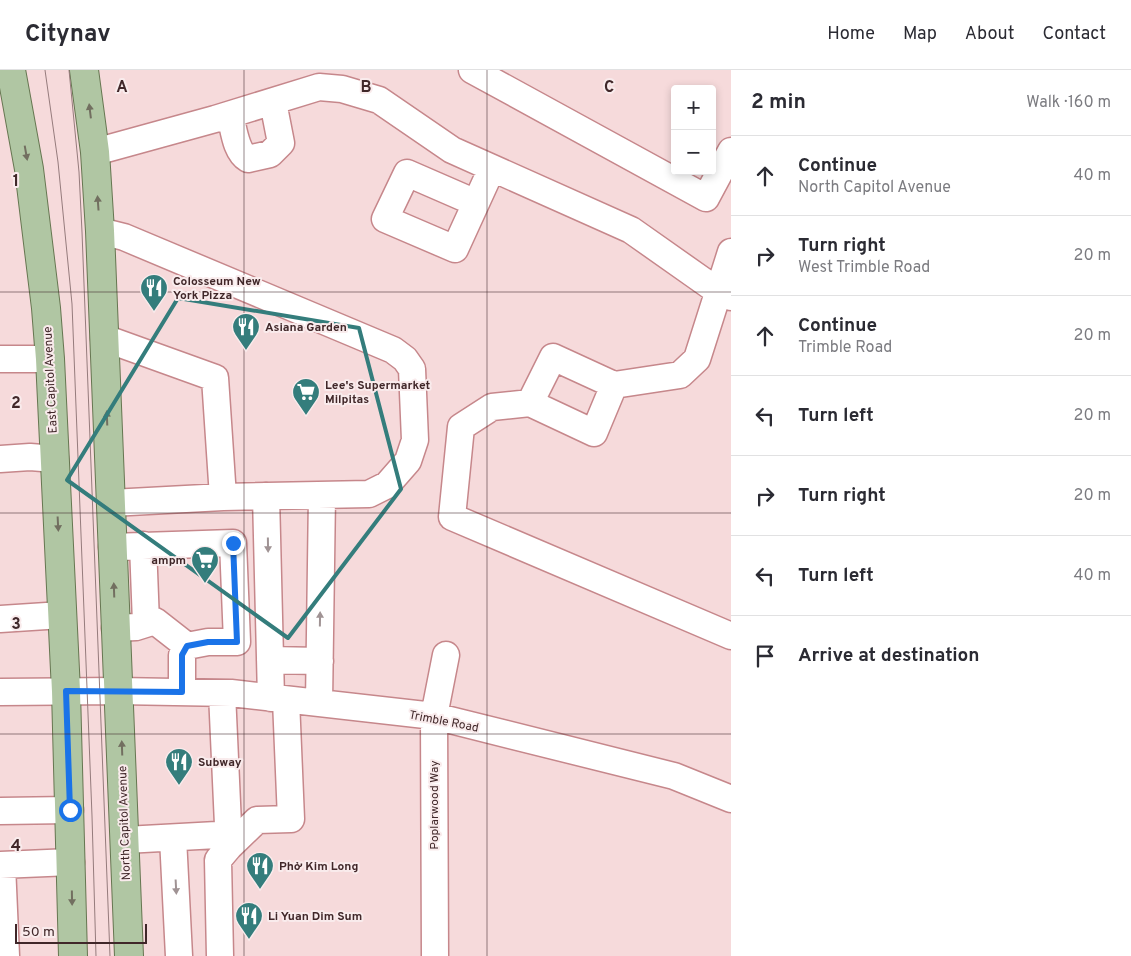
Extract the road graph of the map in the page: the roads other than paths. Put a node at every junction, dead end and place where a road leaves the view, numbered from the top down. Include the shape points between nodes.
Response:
1 (12, 70) edge
2 (84, 70) edge
3 (488, 74) edge
4 (273, 102) junction
5 (9, 106) edge
6 (230, 115) junction
7 (731, 151) edge
8 (95, 152) junction
9 (492, 168) junction
10 (476, 203) dead end
11 (100, 231) junction
12 (731, 252) edge
13 (725, 295) edge
14 (104, 338) junction
15 (0, 359) edge
16 (50, 359) junction
17 (614, 385) junction
18 (530, 403) junction
19 (0, 459) edge
20 (55, 459) junction
21 (322, 495) junction
22 (266, 496) junction
23 (223, 498) junction
24 (110, 503) junction
25 (143, 546) junction
26 (112, 547) junction
27 (62, 615) junction
28 (0, 619) edge
29 (146, 623) junction
30 (115, 628) junction
31 (731, 636) edge
32 (187, 646) junction
33 (446, 655) dead end
34 (270, 660) junction
35 (320, 661) junction
36 (66, 691) junction
37 (118, 691) junction
38 (0, 692) edge
39 (182, 692) junction
40 (222, 693) junction
41 (279, 699) junction
42 (319, 703) junction
43 (434, 716) junction
44 (731, 799) edge
45 (70, 810) junction
46 (0, 811) edge
47 (173, 838) junction
48 (125, 840) junction
49 (229, 847) junction
50 (71, 862) junction
51 (1, 865) edge
52 (6, 956) edge
53 (73, 956) edge
54 (129, 956) edge
55 (179, 956) edge
56 (220, 956) edge
57 (435, 956) edge

1 - 5 main road, East Capitol Avenue
8 -> 2 main road
3 - 7 street via 706,198
4 - 6 street
4 - 6 street via 281,143 270,154 248,159 244,156
4 - 9 street via 319,87 342,89 379,100 452,150
5 -> 16 main road, East Capitol Avenue via 30,179
6 - 8 street
11 -> 8 main road
9 - 10 street
9 - 13 street via 631,230
11 - 14 main road
11 - 21 street via 133,240 393,350 405,359 412,369 415,440 408,461 387,485 369,494
12 - 13 street
13 - 17 street via 698,359 680,375
14 - 23 street via 215,378
24 -> 14 main road
15 - 16 street
16 - 20 main road, East Capitol Avenue
17 - 18 street via 553,357
17 - 18 street via 594,433
18 - 31 street via 492,407 461,427 452,517
19 - 20 street
20 -> 27 main road, East Capitol Avenue
21 - 22 street
35 -> 21 street
22 - 23 street
22 -> 34 street
23 - 24 street
24 - 26 main road
25 - 26 street
25 - 29 street
25 - 32 street via 233,543 237,642
30 -> 26 main road
27 - 28 street
27 - 36 main road, East Capitol Avenue
29 - 30 street
29 - 32 street via 155,621
30 - 37 main road
32 - 39 street via 182,655
33 - 43 street, Poplarwood Way
34 - 35 street
34 - 41 street
35 - 42 street
36 - 37 street, Trimble Road
36 - 38 street, Trimble Road
36 - 45 main road
37 - 39 street, Trimble Road
48 -> 37 main road, North Capitol Avenue
39 - 40 street, Trimble Road
40 - 41 street, Trimble Road
40 - 49 street
41 - 42 street, Trimble Road
41 - 49 street via 291,819 257,820
42 - 43 street, Trimble Road
43 - 44 street, Trimble Road via 674,776
43 - 57 street, Poplarwood Way
45 - 46 street
45 - 50 main road
47 - 48 street
47 - 49 street via 217,835
47 -> 55 street
48 - 54 main road, North Capitol Avenue
49 - 56 street via 218,860
50 - 51 street
50 -> 53 main road
51 - 52 street

